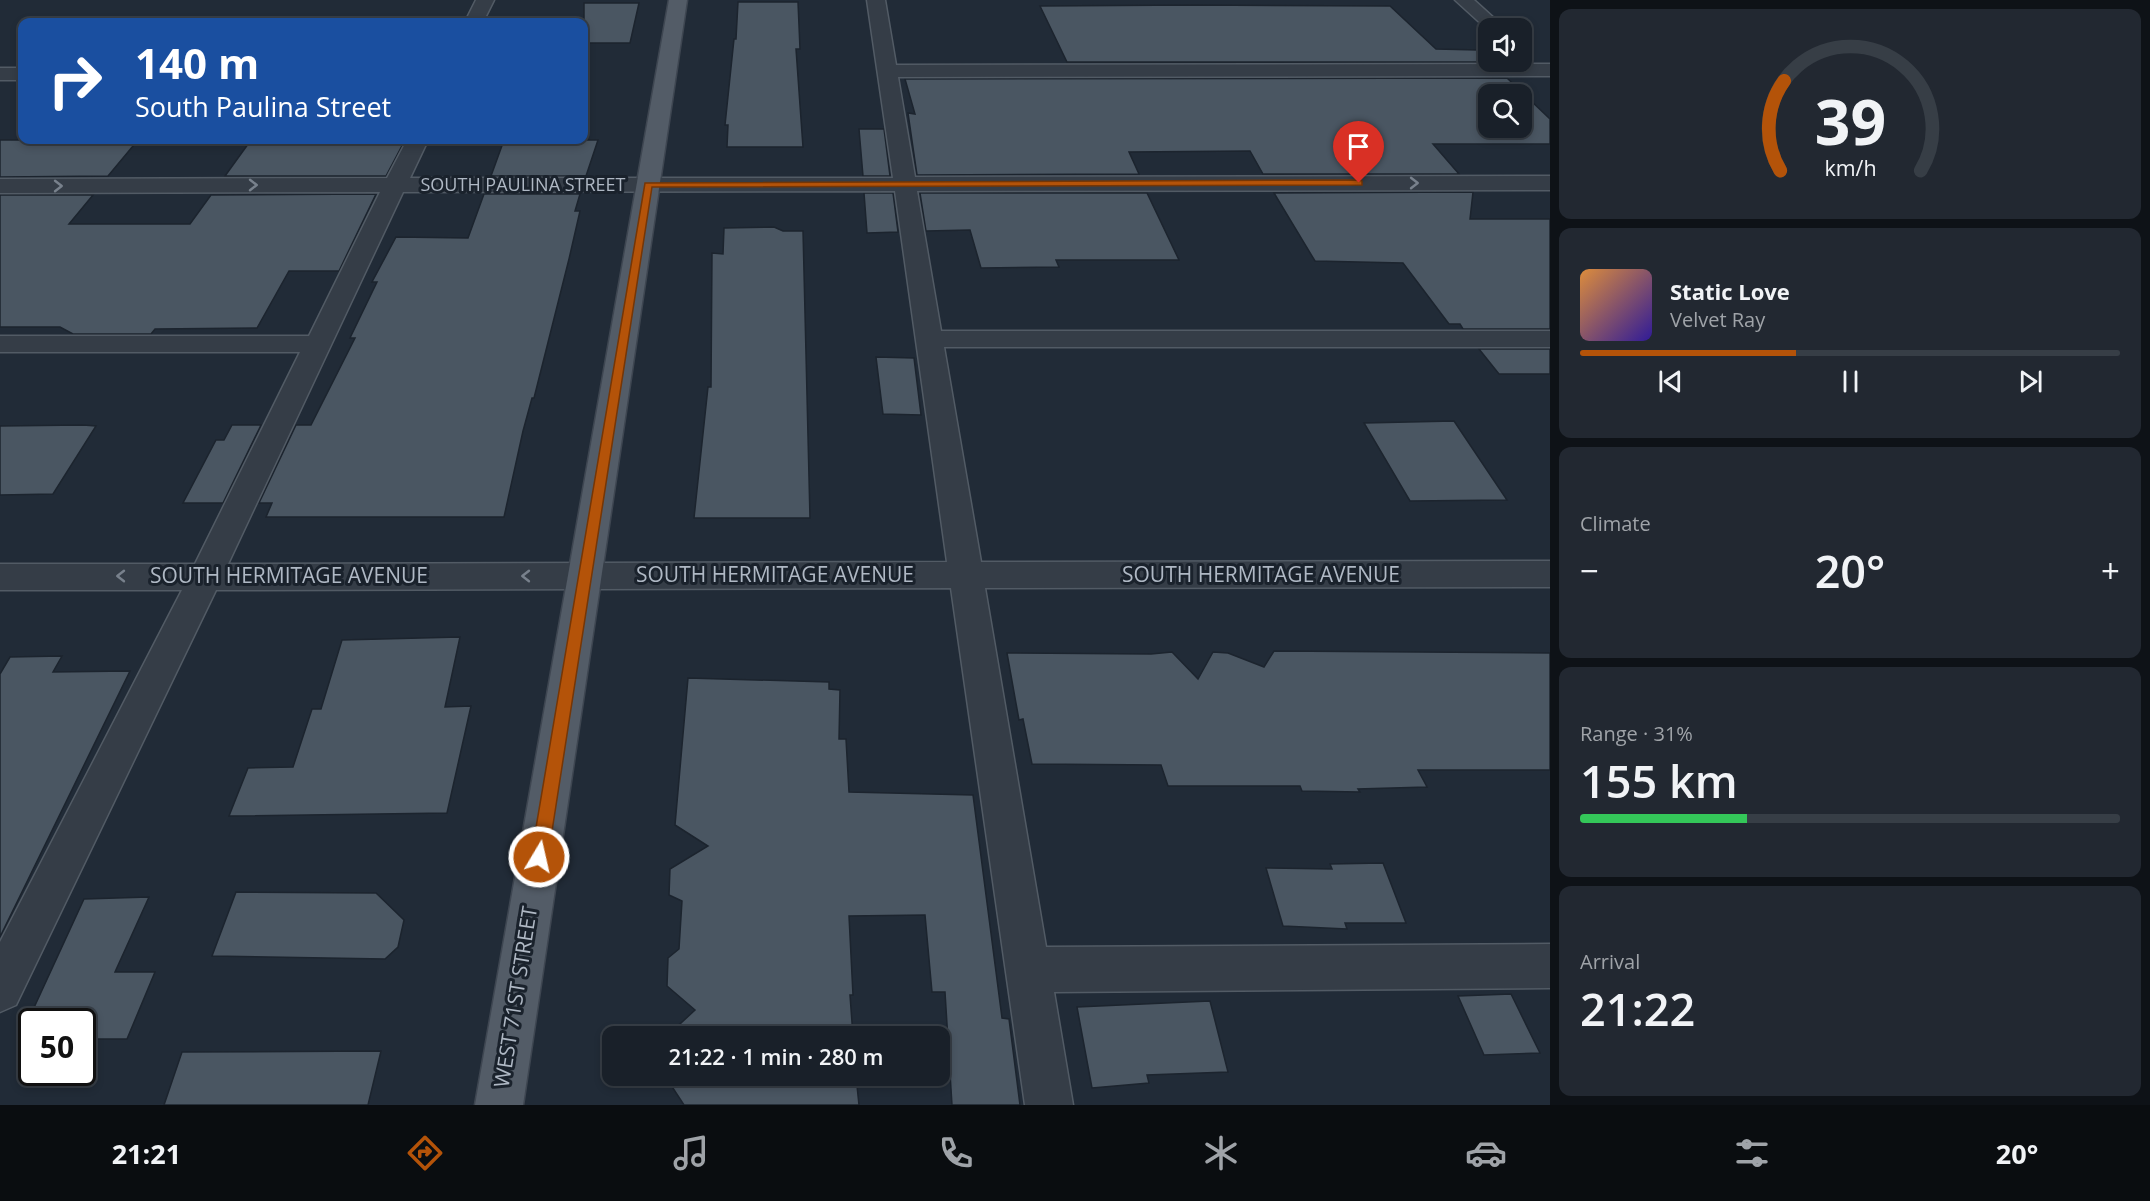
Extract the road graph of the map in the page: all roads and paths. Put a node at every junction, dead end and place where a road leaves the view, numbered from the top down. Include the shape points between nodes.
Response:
1 (485, 0) edge
2 (678, 0) edge
3 (876, 0) edge
4 (1464, 0) edge
5 (476, 18) edge
6 (1485, 18) edge
7 (1532, 60) edge
8 (888, 70) junction
9 (1547, 72) edge
10 (0, 74) edge
11 (18, 74) edge
12 (415, 144) edge
13 (1550, 183) edge
14 (648, 184) junction
15 (905, 184) junction
16 (394, 185) junction
17 (0, 186) edge
18 (930, 339) junction
19 (1550, 339) edge
20 (0, 344) edge
21 (318, 344) junction
22 (1550, 574) edge
23 (966, 575) junction
24 (205, 576) junction
25 (584, 576) junction
26 (0, 577) edge
27 (1550, 966) edge
28 (1028, 970) junction
29 (3, 977) edge
30 (499, 1105) edge
31 (1049, 1105) edge

1 - 5 street
2 - 14 main road, WEST 71ST STREET
3 - 8 street
4 - 6 street
7 - 9 street
8 - 9 street
8 - 15 street
10 - 11 street
12 - 16 street
15 -> 13 street, SOUTH PAULINA STREET
14 - 15 street, SOUTH PAULINA STREET
14 - 16 street, SOUTH PAULINA STREET
14 - 25 main road, WEST 71ST STREET
15 - 18 street
17 -> 16 street, SOUTH PAULINA STREET
16 - 21 street
18 - 19 street
18 - 23 street
20 - 21 street
21 - 24 street
22 - 23 street, SOUTH HERMITAGE AVENUE
23 - 25 street, SOUTH HERMITAGE AVENUE
23 - 28 street
25 -> 24 street, SOUTH HERMITAGE AVENUE
24 -> 26 street, SOUTH HERMITAGE AVENUE
24 - 29 street
25 - 30 main road, WEST 71ST STREET
27 - 28 street
28 - 31 street

